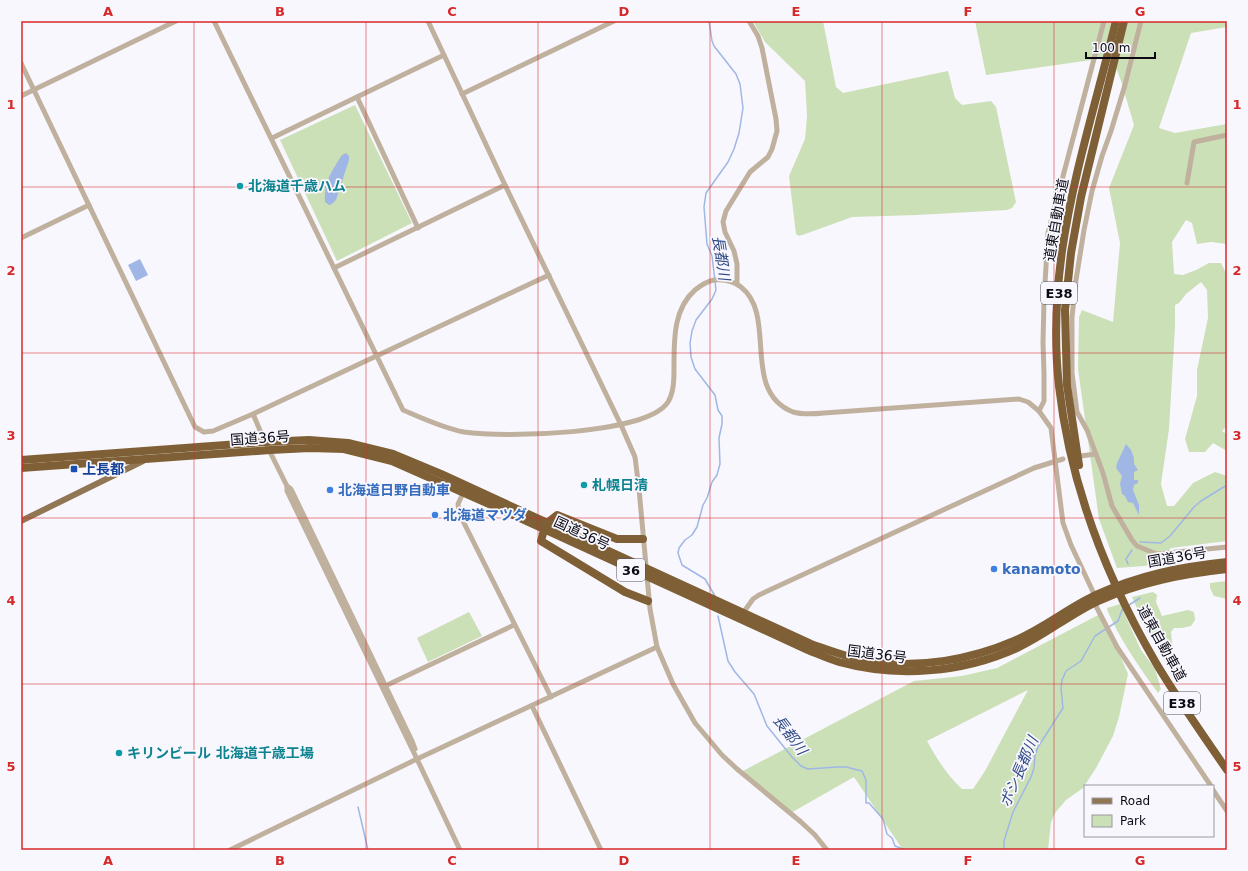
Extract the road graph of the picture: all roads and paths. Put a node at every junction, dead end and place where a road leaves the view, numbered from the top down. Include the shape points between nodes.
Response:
1 (176, 21) edge
2 (214, 21) edge
3 (428, 21) edge
4 (614, 21) edge
5 (750, 21) edge
6 (1104, 21) edge
7 (1116, 21) edge
8 (1124, 21) edge
9 (1141, 21) edge
10 (444, 55) junction
11 (21, 63) edge
12 (34, 89) junction
13 (462, 94) junction
14 (21, 96) edge
15 (357, 97) junction
16 (1227, 135) edge
17 (272, 138) junction
18 (1187, 183) dead end
19 (505, 185) junction
20 (89, 205) junction
21 (418, 228) junction
22 (21, 238) edge
23 (334, 268) junction
24 (549, 275) junction
25 (737, 284) junction
26 (376, 356) junction
27 (1039, 411) junction
28 (253, 414) junction
29 (621, 425) junction
30 (265, 442) junction
31 (270, 450) junction
32 (155, 451) junction
33 (1095, 454) junction
34 (1081, 456) dead end
35 (1063, 459) dead end
36 (21, 460) edge
37 (145, 460) junction
38 (1056, 460) junction
39 (21, 468) edge
40 (464, 490) junction
41 (21, 521) edge
42 (545, 526) junction
43 (643, 538) junction
44 (1227, 547) edge
45 (1227, 562) edge
46 (1107, 564) junction
47 (1227, 569) edge
48 (648, 601) junction
49 (1096, 601) junction
50 (743, 614) junction
51 (514, 625) junction
52 (657, 646) junction
53 (384, 687) junction
54 (551, 697) junction
55 (532, 706) junction
56 (417, 759) junction
57 (1227, 770) edge
58 (1210, 785) edge
59 (1214, 792) edge
60 (1227, 811) edge
61 (230, 850) edge
62 (460, 850) edge
63 (600, 850) edge
64 (827, 850) edge

1 - 12 street
2 - 17 street
3 - 10 street
4 - 13 street
5 - 25 street via 762,48 777,131 768,157 750,172 726,211 723,222 737,264
6 - 27 street via 1048,233 1043,314 1044,401
7 - 46 highway, 道東自動車道 / E38 via 1062,250 1056,348 1064,423 1074,468
8 - 46 highway, 道東自動車道 / E38 via 1081,197 1071,253 1065,310 1067,385 1079,466
9 - 33 street via 1112,131 1092,191 1072,317 1074,395 1077,412 1087,430
10 - 13 street
10 - 15 street
11 - 12 street
12 - 14 street
12 - 20 street
13 - 19 street
15 - 17 street
15 - 21 street
16 - 18 street via 1194,142
17 - 23 street
19 - 21 street
19 - 24 street
20 - 22 street
20 - 28 street via 195,427 204,432 213,431
21 - 23 street
23 - 26 street
24 - 26 street
24 - 29 street
25 - 27 street via 748,292 754,303 762,364 770,391 775,399 795,412 824,413 1019,399 1028,402
25 - 29 street via 713,280 700,286 690,295 677,320 674,380 669,401 654,415
26 - 28 street
26 - 29 street via 403,410 463,432 502,435 548,434
27 - 38 street via 1051,428
28 - 30 street
29 - 43 street via 635,457
30 - 31 street
30 - 32 highway, 国道36号 / 36
30 - 40 highway, 国道36号 / 36 via 310,440 348,443 393,454 441,474
31 - 37 highway, 国道36号 / 36
31 - 40 highway, 国道36号 / 36 via 344,450 392,461
31 - 53 street via 288,486 287,491
32 - 36 highway, 国道36号 / 36
32 - 37 main road
33 - 34 street
33 - 44 street via 1112,506 1137,546 1157,554
35 - 38 street
37 - 39 highway, 国道36号 / 36
37 - 41 main road
38 - 49 street via 1063,523
38 - 50 street via 759,595 753,599
40 - 42 highway, 国道36号 / 36
40 - 51 street via 458,504 459,513
42 - 43 highway, 36 via 557,515 617,539
42 - 48 highway, 36 via 541,541 625,592
42 - 49 highway, 国道36号 / 36 via 808,650 839,662 868,668 907,672 947,669 983,661 1017,648
42 - 50 highway, 国道36号 / 36
43 - 48 street
45 - 49 highway, 国道36号 / 36 via 1141,577
46 - 57 highway, 道東自動車道 / E38 via 1140,634 1173,690
47 - 49 highway, 国道36号 / 36 via 1145,583
48 - 52 street
49 - 50 highway, 国道36号 / 36 via 989,651 946,661 908,664 872,662 841,654 811,644
49 - 58 street via 1117,647
51 - 53 street
51 - 54 street
52 - 54 street
52 - 64 street via 673,684 705,735 730,763 801,822
53 - 56 street
54 - 55 street
55 - 56 street
55 - 63 street
56 - 61 street
56 - 62 street
59 - 60 street

